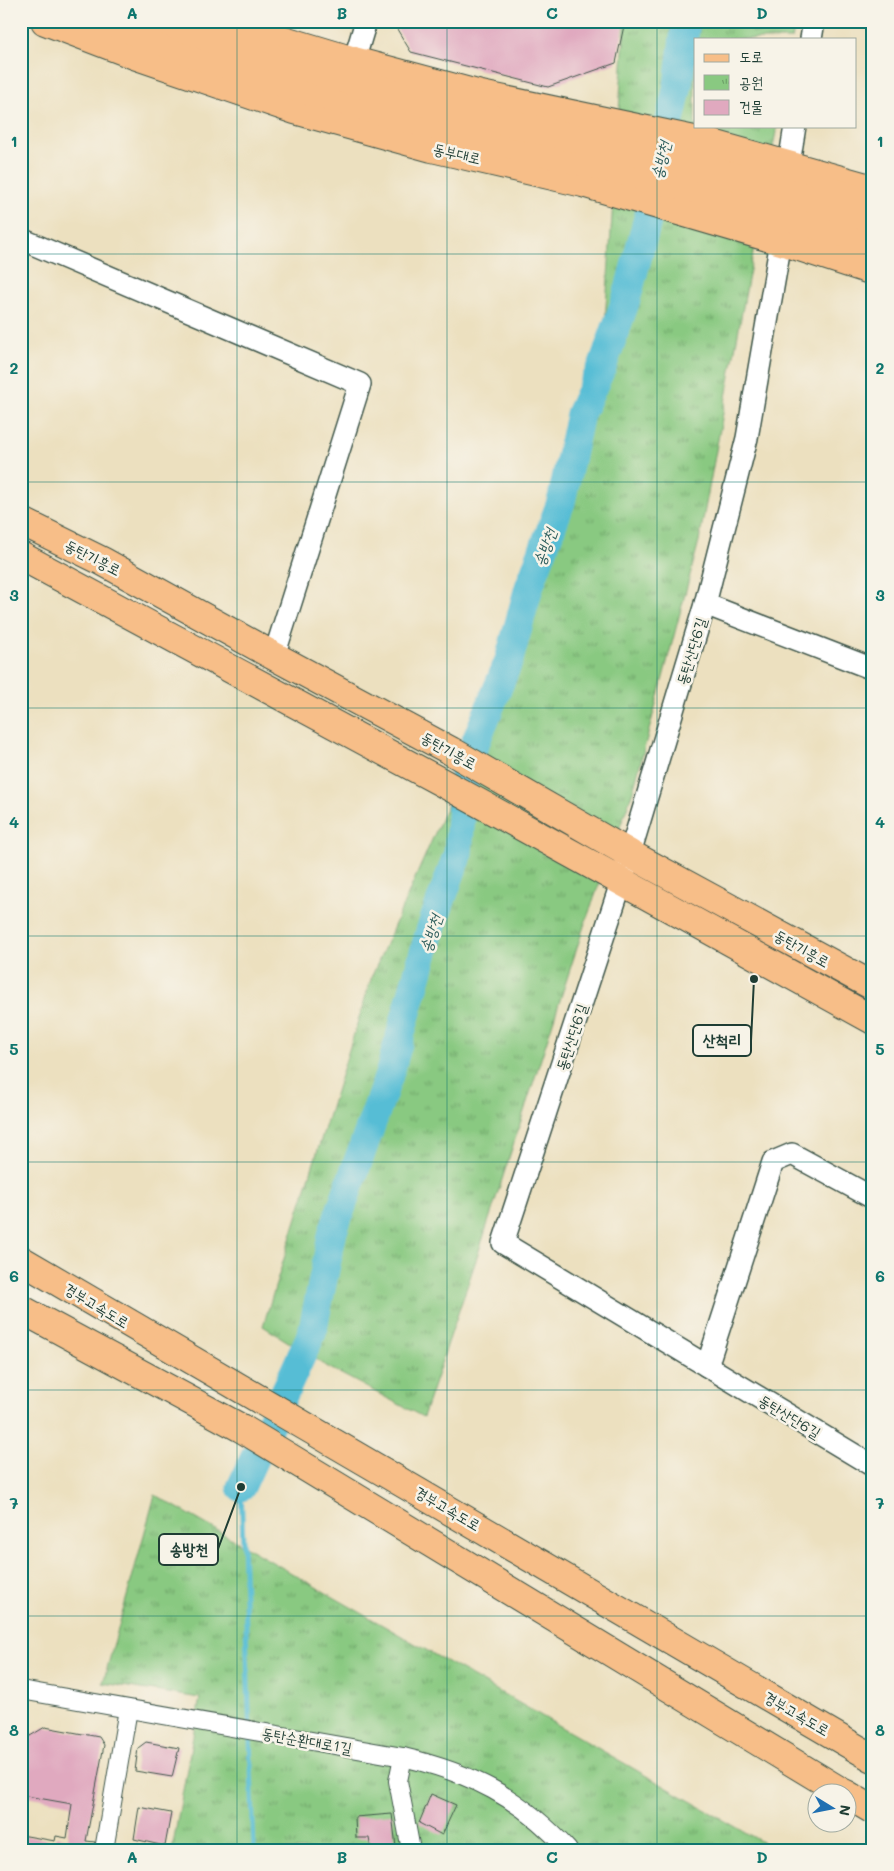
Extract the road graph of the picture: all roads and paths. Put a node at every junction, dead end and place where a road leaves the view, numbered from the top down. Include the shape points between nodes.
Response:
1 (45, 21) edge
2 (106, 21) edge
3 (165, 21) edge
4 (221, 21) edge
5 (366, 21) edge
6 (814, 21) edge
7 (811, 38) edge
8 (354, 61) junction
9 (795, 128) edge
10 (641, 164) junction
11 (789, 164) junction
12 (707, 178) junction
13 (873, 191) edge
14 (873, 219) edge
15 (21, 239) edge
16 (781, 241) junction
17 (873, 242) edge
18 (873, 271) edge
19 (21, 521) edge
20 (21, 556) edge
21 (705, 604) junction
22 (274, 656) junction
23 (873, 669) edge
24 (630, 854) junction
25 (622, 883) junction
26 (873, 986) edge
27 (873, 1020) edge
28 (873, 1198) edge
29 (21, 1260) edge
30 (21, 1308) edge
31 (707, 1366) junction
32 (873, 1466) edge
33 (21, 1690) edge
34 (128, 1709) junction
35 (403, 1757) junction
36 (873, 1758) edge
37 (829, 1784) edge
38 (856, 1800) edge
39 (873, 1810) edge
40 (104, 1850) edge
41 (411, 1850) edge
42 (568, 1850) edge

1 - 10 main road, 동부대로 via 294,110 432,148 583,183
2 - 10 main road, 동부대로 via 304,90 430,125
3 - 10 main road, 동부대로 via 223,43
4 - 8 main road, 동부대로
5 - 8 street
6 - 7 street
8 - 10 main road, 동부대로 via 481,95
9 - 11 street
10 - 12 main road, 동부대로
10 - 12 main road, 동부대로
11 - 12 main road, 동부대로
11 - 13 main road, 동부대로
12 - 13 main road via 741,166 861,200
12 - 14 main road, 동부대로 via 814,198
12 - 16 main road, 동부대로
12 - 17 main road, 동부대로
15 - 22 street via 360,384
16 - 18 main road, 동부대로
16 - 21 street, 동탄산단6길 via 747,438
19 - 22 main road, 동탄기흥로 via 102,561
20 - 25 main road, 동탄기흥로
21 - 23 street, 동탄산단6길
21 - 24 street, 동탄산단6길
22 - 24 main road, 동탄기흥로 via 450,751
24 - 25 street, 동탄산단6길
24 - 26 main road, 동탄기흥로
25 - 27 main road, 동탄기흥로
25 - 31 street, 동탄산단6길 via 503,1243
28 - 31 street via 792,1154 773,1162
29 - 36 main road, 경부고속도로
30 - 37 main road via 241,1428
31 - 32 street, 동탄산단6길
33 - 34 street, 동탄순환대로1길
34 - 35 street, 동탄순환대로1길
34 - 40 street
35 - 41 street via 398,1781
35 - 42 street, 동탄순환대로1길 via 465,1775 491,1788 535,1817
38 - 39 main road

